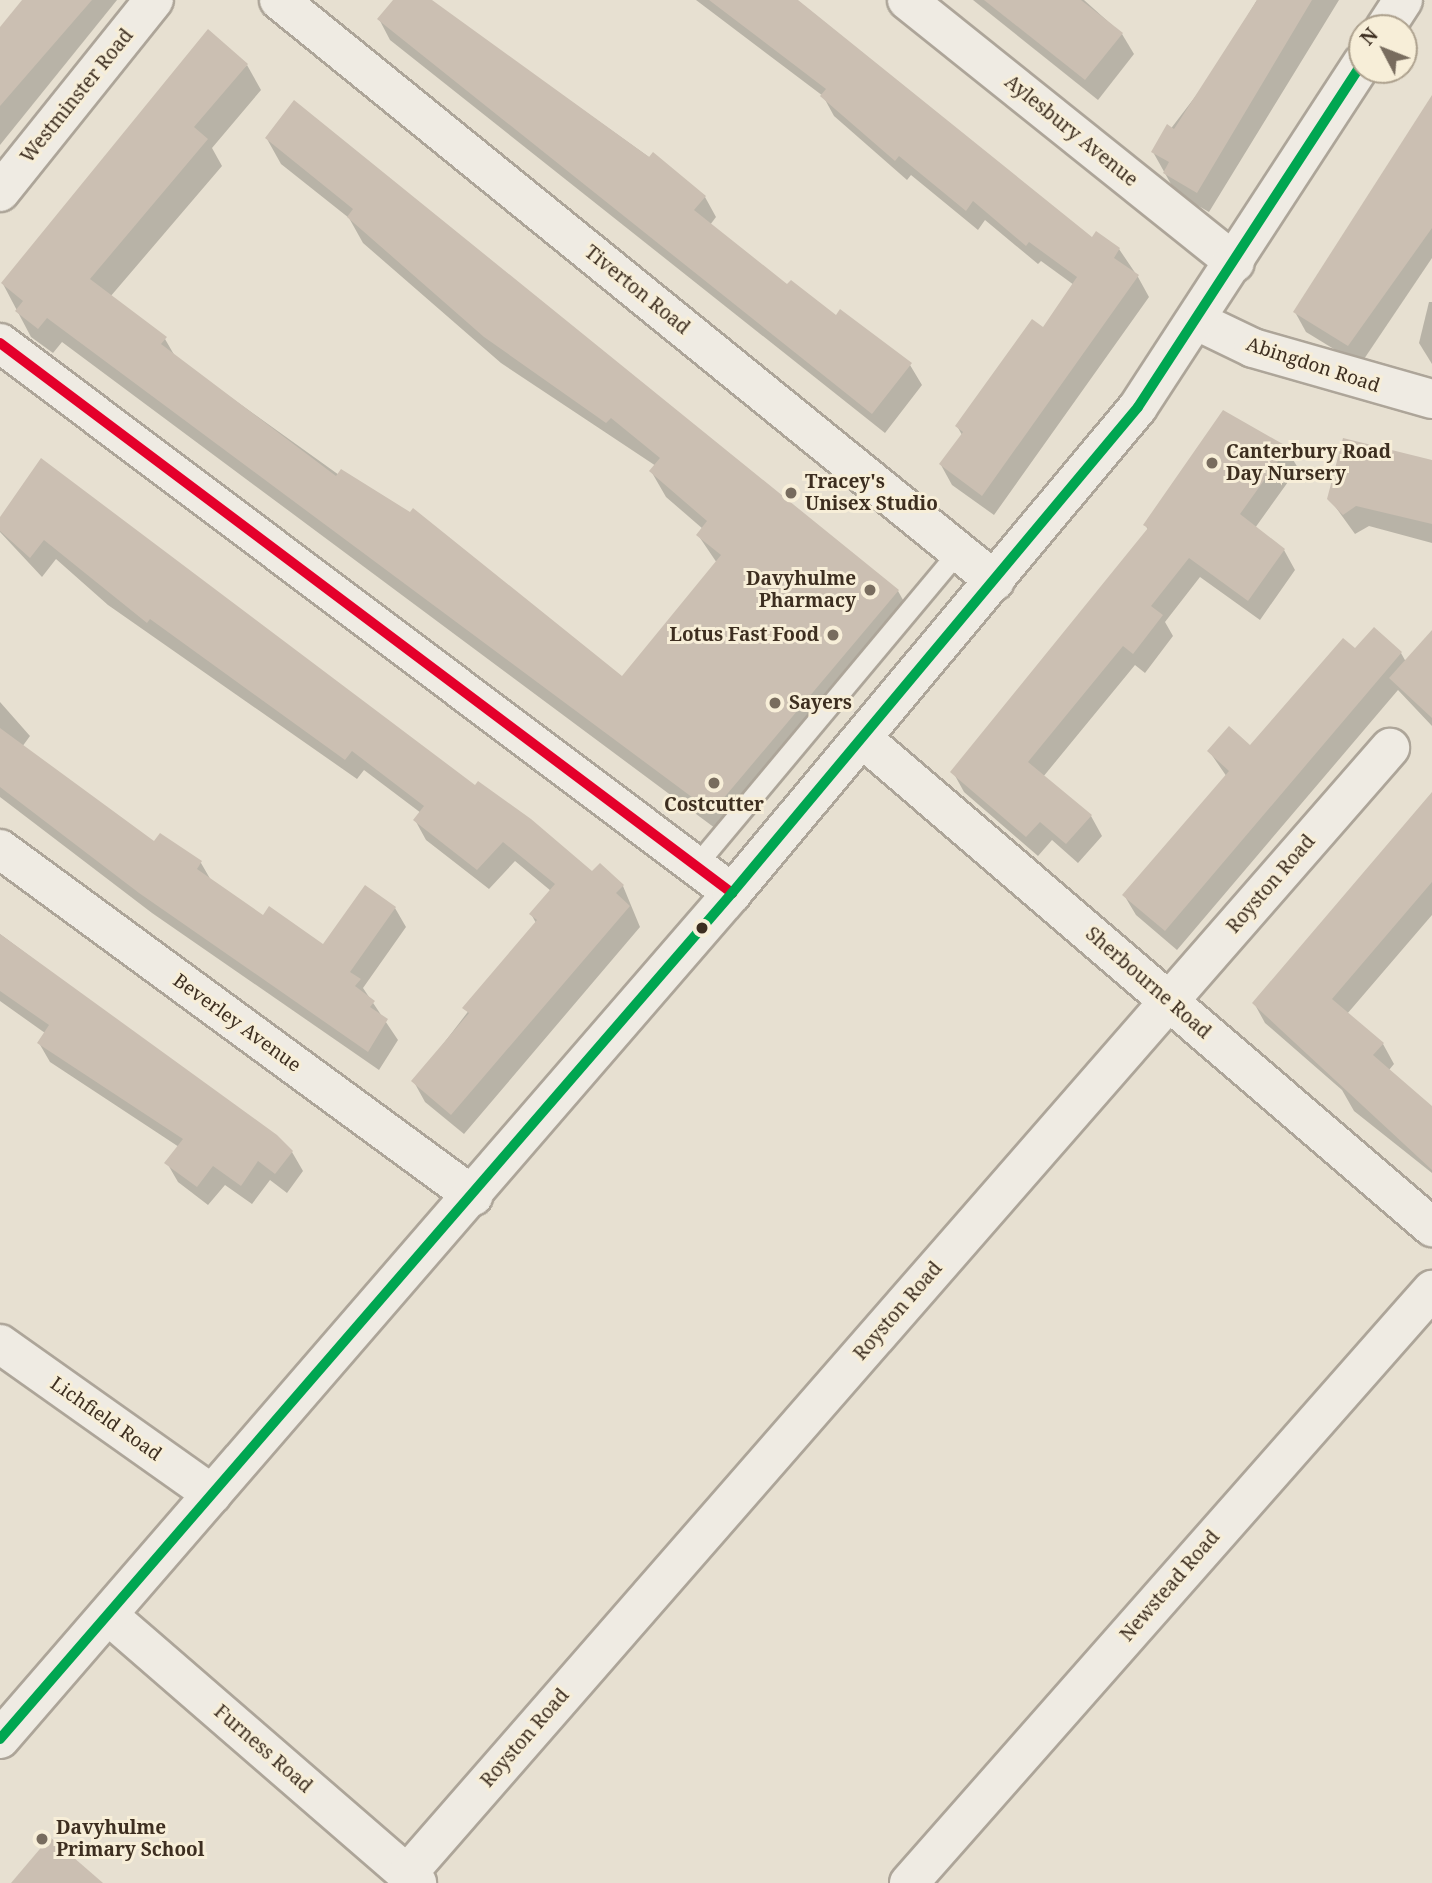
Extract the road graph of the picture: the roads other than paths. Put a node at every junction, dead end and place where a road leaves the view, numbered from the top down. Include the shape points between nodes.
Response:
1 (154, 0) edge
2 (279, 0) edge
3 (906, 0) edge
4 (1421, 0) edge
5 (1432, 5) edge
6 (1349, 84) edge
7 (0, 192) edge
8 (1235, 263) junction
9 (1197, 321) junction
10 (0, 343) edge
11 (1432, 399) edge
12 (959, 551) junction
13 (995, 581) junction
14 (863, 739) junction
15 (1390, 748) dead end
16 (0, 849) edge
17 (696, 865) junction
18 (732, 893) junction
19 (1169, 1000) junction
20 (473, 1196) junction
21 (1432, 1227) edge
22 (1432, 1290) edge
23 (0, 1344) edge
24 (212, 1494) junction
25 (108, 1615) junction
26 (0, 1739) edge
27 (412, 1879) edge
28 (909, 1883) edge

1 - 7 street, Westminster Road
2 - 12 street, Tiverton Road
3 - 8 street, Aylesbury Avenue
4 - 5 street
6 - 8 street
8 - 9 street
9 - 11 street, Abingdon Road via 1253,348
9 - 13 street via 1138,407
10 - 17 street
12 - 13 street, Tiverton Road
12 - 17 lane
13 - 14 street
14 - 18 street
14 - 19 street, Sherbourne Road
15 - 19 street, Royston Road
16 - 20 street, Beverley Avenue
17 - 18 street
18 - 20 street
19 - 21 street, Sherbourne Road
19 - 27 street, Royston Road
20 - 24 street
22 - 28 street, Newstead Road
23 - 24 street, Lichfield Road
24 - 25 street
25 - 26 street
25 - 27 street, Furness Road

